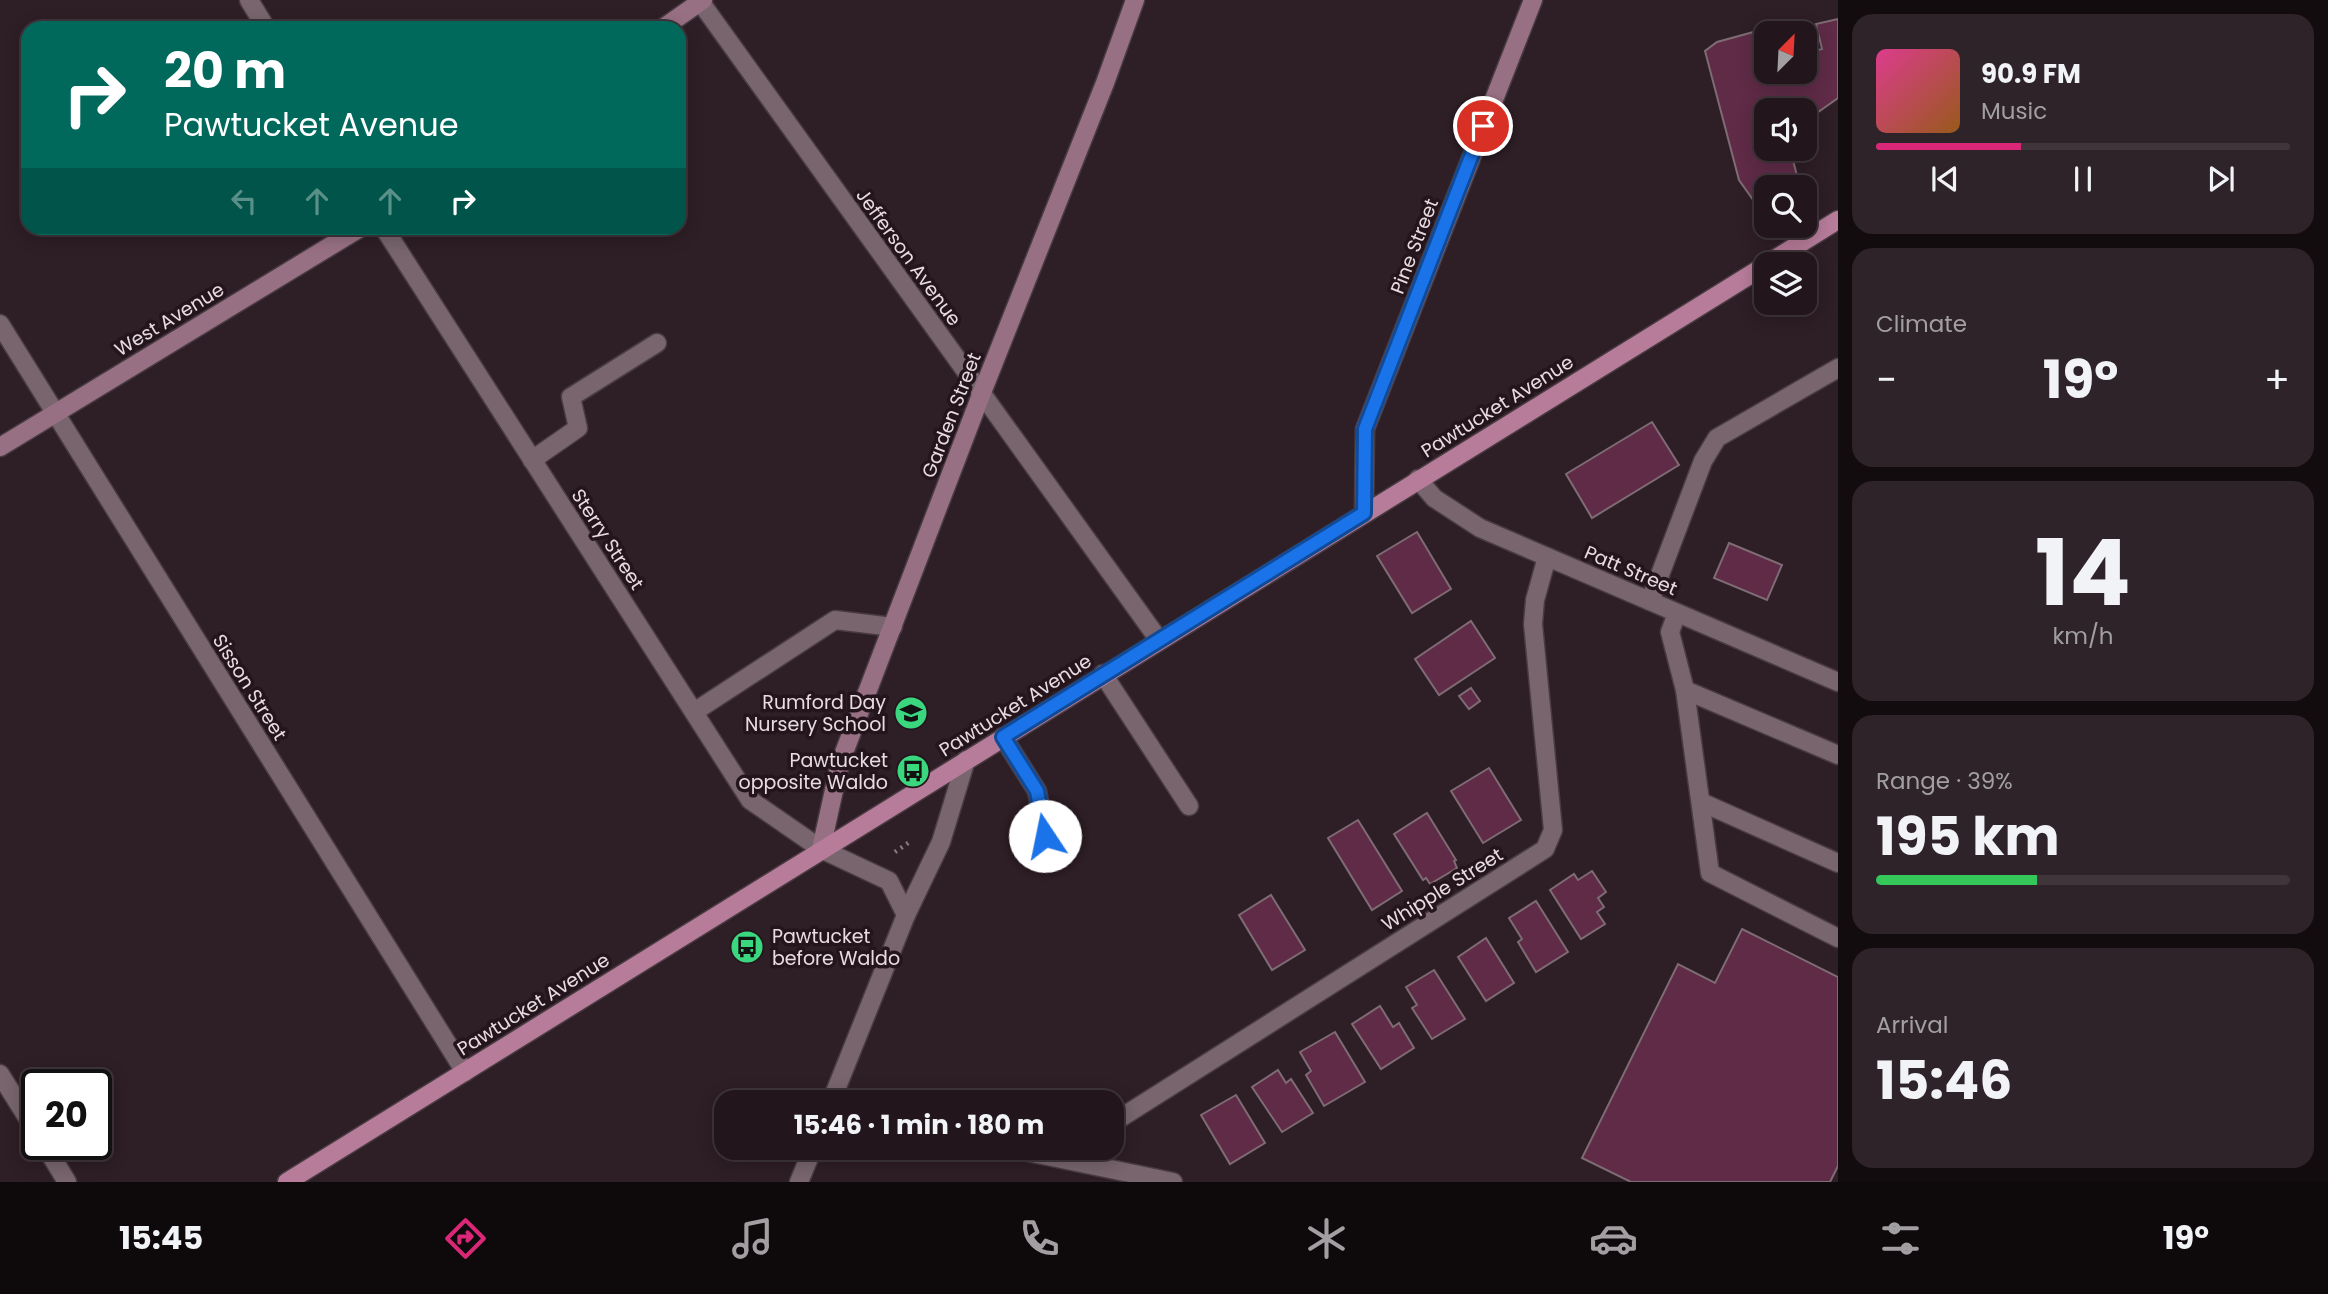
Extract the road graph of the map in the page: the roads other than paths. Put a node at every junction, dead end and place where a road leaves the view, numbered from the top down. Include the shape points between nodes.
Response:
1 (250, 0) edge
2 (1135, 0) edge
3 (1533, 0) edge
4 (701, 1) edge
5 (262, 21) edge
6 (673, 21) edge
7 (1838, 220) edge
8 (348, 235) edge
9 (388, 235) edge
10 (1787, 252) edge
11 (1754, 272) edge
12 (0, 324) edge
13 (657, 343) dead end
14 (1838, 368) edge
15 (981, 395) junction
16 (55, 413) junction
17 (0, 447) edge
18 (533, 460) junction
19 (1418, 479) junction
20 (1364, 513) junction
21 (1547, 557) junction
22 (1650, 601) junction
23 (1677, 613) junction
24 (892, 627) junction
25 (1159, 640) junction
26 (1103, 674) junction
27 (1838, 682) edge
28 (1685, 690) junction
29 (694, 712) junction
30 (1003, 737) junction
31 (1838, 755) edge
32 (966, 760) junction
33 (1701, 802) junction
34 (1189, 806) dead end
35 (821, 849) junction
36 (1050, 858) dead end
37 (1838, 863) edge
38 (906, 915) junction
39 (1838, 938) edge
40 (465, 1072) junction
41 (0, 1074) edge
42 (836, 1090) edge
43 (21, 1107) edge
44 (1124, 1116) edge
45 (54, 1160) edge
46 (808, 1160) edge
47 (1095, 1160) edge
48 (67, 1182) edge
49 (287, 1182) edge
50 (799, 1182) edge
51 (1173, 1182) edge

1 - 5 street
2 - 15 main road, Garden Street
3 - 20 main road, Pine Street via 1365,429
4 - 6 main road
4 - 15 street, Jefferson Avenue
7 - 10 main road, Pawtucket Avenue
8 - 16 main road, West Avenue
9 - 18 street, Sterry Street
11 - 19 main road, Pawtucket Avenue
12 - 16 street, Sisson Street
13 - 18 street via 571,397 578,428
14 - 22 street via 1717,438 1703,461
15 - 24 main road, Garden Street
15 - 25 street, Jefferson Avenue
16 - 17 main road, West Avenue
16 - 40 street, Sisson Street
18 - 29 street, Sterry Street
19 - 20 main road, Pawtucket Avenue
19 - 21 street, Patt Street via 1434,498 1480,528
20 - 25 main road, Pawtucket Avenue
21 - 22 street, Patt Street
21 - 44 street, Whipple Street via 1533,624 1553,830 1545,849
22 - 23 street, Patt Street
23 - 27 street, Patt Street
23 - 28 street via 1670,632
24 - 29 street via 835,620
24 - 35 main road, Garden Street via 840,764
25 - 26 main road, Pawtucket Avenue
26 - 30 main road, Pawtucket Avenue
26 - 34 street
28 - 31 street
28 - 33 street
29 - 35 street, Sterry Street via 750,800
30 - 32 main road, Pawtucket Avenue
30 - 36 street via 1037,791
32 - 35 main road, Pawtucket Avenue
32 - 38 street via 942,842
33 - 37 street
33 - 39 street via 1710,873
35 - 38 street, Sterry Street via 889,881
35 - 40 main road, Pawtucket Avenue
38 - 42 street
40 - 49 main road, Pawtucket Avenue
41 - 43 street
45 - 48 street
46 - 50 street
47 - 51 street

